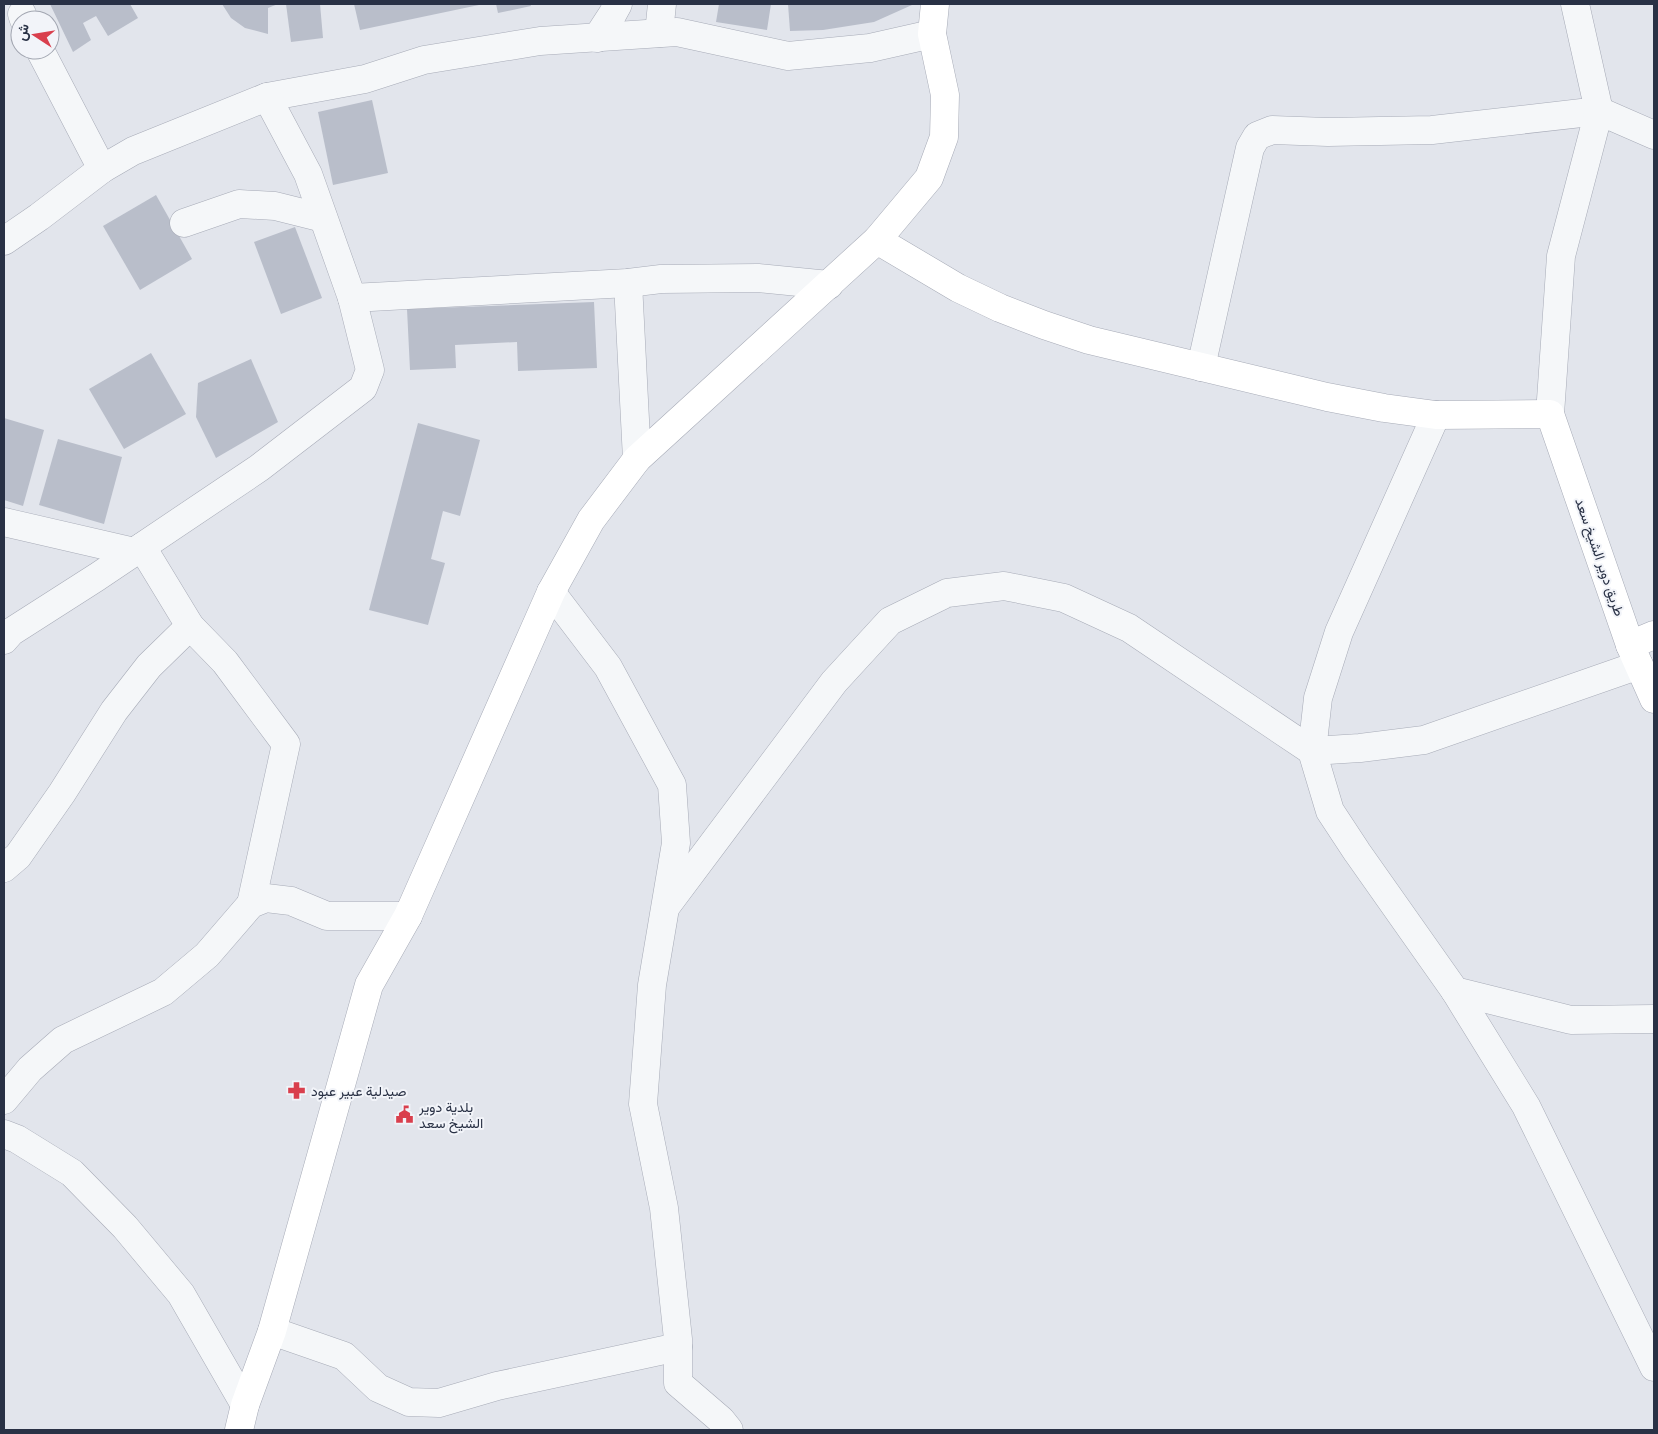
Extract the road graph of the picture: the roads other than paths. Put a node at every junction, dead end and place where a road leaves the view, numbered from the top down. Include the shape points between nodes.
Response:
1 (618, 4) edge
2 (662, 4) edge
3 (935, 4) edge
4 (1575, 4) edge
5 (659, 33) junction
6 (932, 34) junction
7 (596, 38) junction
8 (45, 60) edge
9 (267, 98) junction
10 (1599, 112) junction
11 (1654, 136) edge
12 (102, 170) junction
13 (323, 218) junction
14 (184, 223) dead end
15 (877, 240) junction
16 (4, 241) edge
17 (628, 283) junction
18 (829, 285) junction
19 (352, 298) junction
20 (1201, 367) junction
21 (1550, 414) junction
22 (1436, 415) junction
23 (637, 459) junction
24 (4, 522) edge
25 (138, 550) junction
26 (551, 592) junction
27 (190, 626) junction
28 (4, 640) edge
29 (1641, 648) edge
30 (1654, 699) edge
31 (1312, 751) junction
32 (4, 868) edge
33 (251, 904) junction
34 (667, 905) junction
35 (408, 916) junction
36 (1455, 991) junction
37 (1654, 1019) edge
38 (4, 1100) edge
39 (4, 1134) edge
40 (272, 1331) junction
41 (678, 1347) junction
42 (1654, 1367) edge
43 (242, 1418) edge
44 (729, 1430) edge

1 - 7 street
2 - 5 street
3 - 6 street
4 - 10 street
5 - 6 street via 677,32 788,56 870,48
5 - 7 street
6 - 15 street via 945,95 944,137 930,178
7 - 9 street via 531,43 424,60 365,78
8 - 12 street
9 - 12 street via 134,152
9 - 13 street via 308,174
10 - 11 street
10 - 20 street via 1432,130 1272,130 1257,136 1250,148
10 - 21 street via 1562,256
12 - 16 street
13 - 14 street via 275,206 240,204
13 - 19 street
15 - 18 street
15 - 20 street via 958,288 1027,318 1089,340
17 - 18 street via 661,279 758,278
17 - 19 street
17 - 23 street
18 - 23 street
19 - 25 street via 370,370 363,388 259,468
20 - 22 street via 1327,397
21 - 22 street
21 - 29 street, طريق دوير الشيخ سعد
22 - 31 street via 1339,632 1318,698
23 - 26 street via 591,520
24 - 25 street
25 - 27 street
25 - 28 street via 11,632
26 - 34 street via 608,666 672,785 676,843
26 - 35 street
27 - 32 street via 149,666 114,711 18,856
27 - 33 street via 226,662 286,744
29 - 30 street, طريق دوير الشيخ سعد
29 - 31 street via 1424,740
31 - 34 street via 1129,628 1064,598 1004,586 947,593 890,621 834,682
31 - 36 street via 1330,811
33 - 35 street via 266,898 291,901 327,916
33 - 38 street via 207,955 163,992 63,1040 30,1069
34 - 41 street via 652,985 644,1104 664,1208
35 - 40 street via 369,985
36 - 37 street via 1571,1020
36 - 42 street via 1526,1106
39 - 43 street via 72,1173 125,1227 181,1294
40 - 41 street via 344,1356 378,1388 409,1402 439,1403 497,1386
40 - 43 street
41 - 44 street via 678,1382

